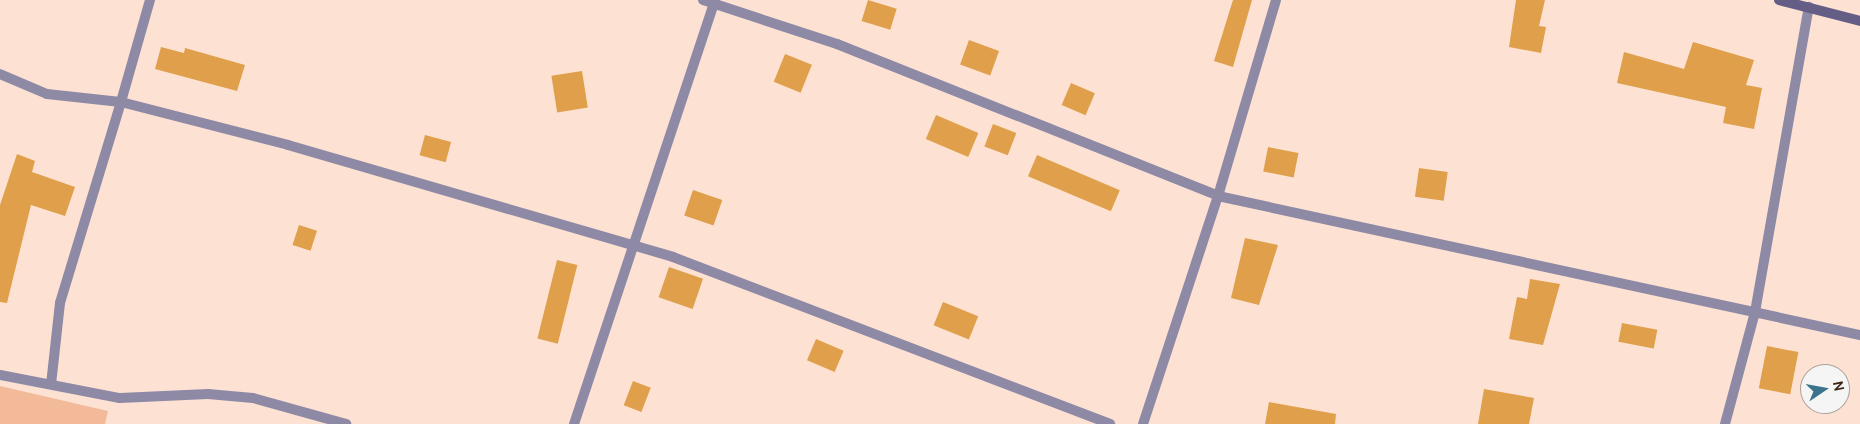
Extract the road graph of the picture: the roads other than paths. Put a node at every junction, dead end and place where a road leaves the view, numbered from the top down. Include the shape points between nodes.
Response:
1 (150, 0) edge
2 (703, 0) edge
3 (1276, 0) edge
4 (1779, 0) edge
5 (715, 2) edge
6 (1802, 4) edge
7 (1860, 21) edge
8 (0, 74) edge
9 (120, 102) junction
10 (1218, 196) junction
11 (636, 248) junction
12 (1755, 312) junction
13 (1860, 334) edge
14 (0, 374) edge
15 (52, 384) junction
16 (346, 424) edge
17 (574, 424) edge
18 (1110, 424) edge
19 (1142, 424) edge
20 (1725, 424) edge

1 - 9 street
2 - 5 street
3 - 10 street
4 - 6 street
5 - 10 street via 837,44
5 - 11 street
6 - 7 street
6 - 12 street
8 - 9 street via 47,94
9 - 11 street via 288,145
9 - 15 street via 60,303
10 - 12 street
10 - 19 street
11 - 17 street
11 - 18 street via 673,257
12 - 13 street
12 - 20 street
14 - 15 street
15 - 16 street via 120,398 208,394 253,398

